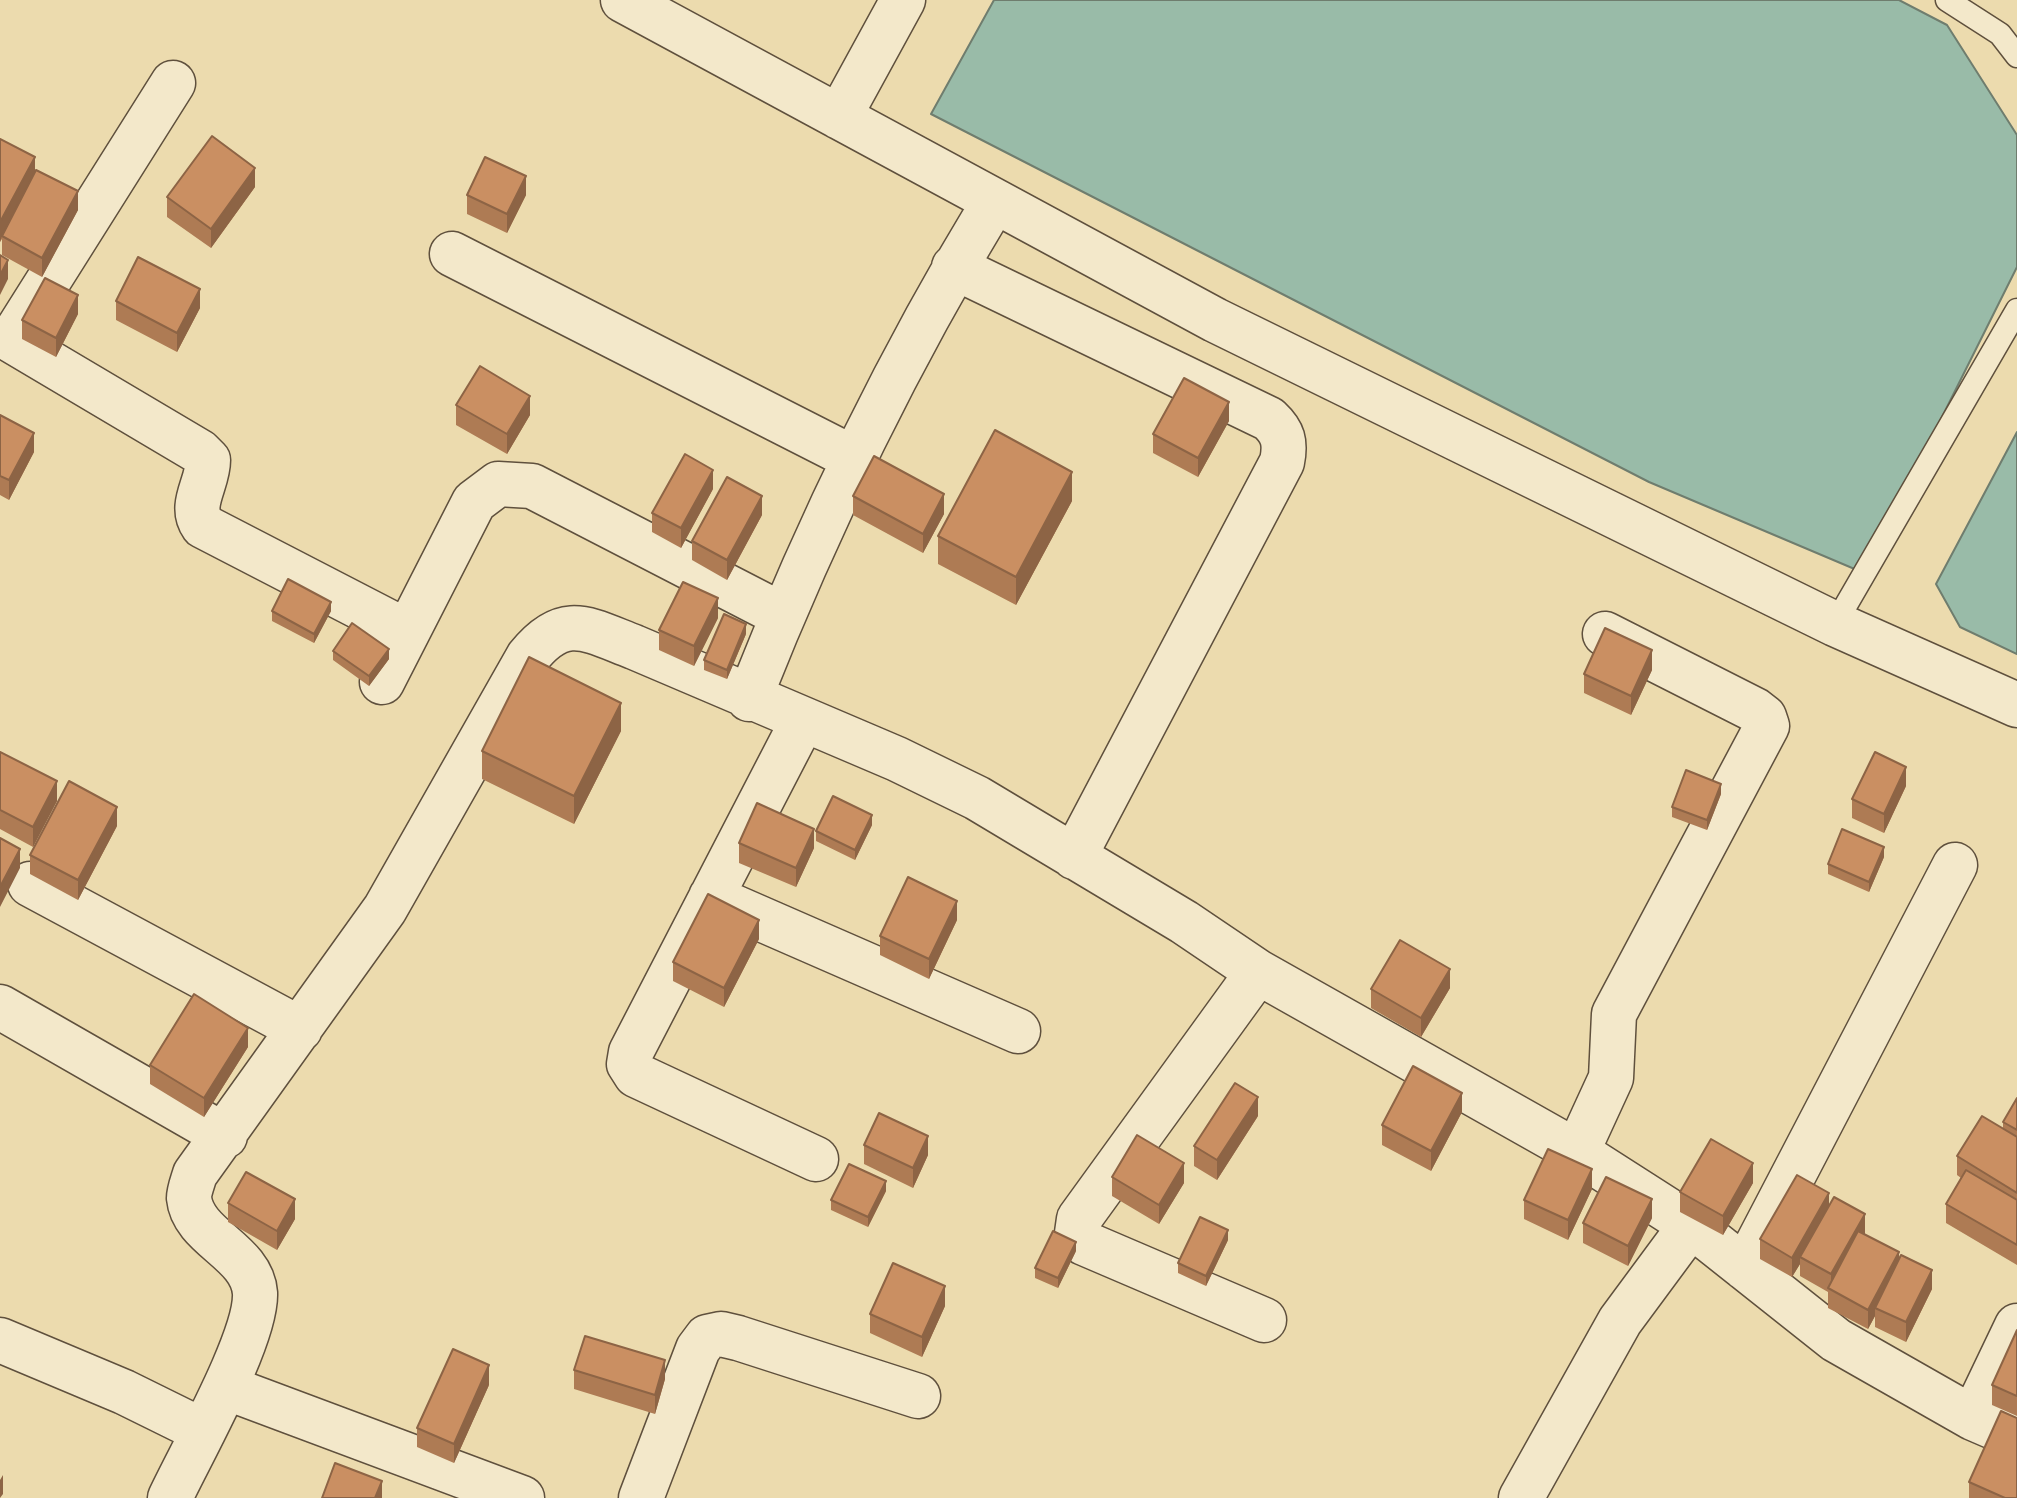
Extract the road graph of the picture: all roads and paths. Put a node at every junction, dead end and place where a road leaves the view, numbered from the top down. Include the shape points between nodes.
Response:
1 (623, 0) edge
2 (903, 0) edge
3 (1947, 0) edge
4 (2017, 56) edge
5 (173, 83) dead end
6 (839, 117) junction
7 (994, 202) junction
8 (452, 254) dead end
9 (954, 267) junction
10 (2017, 310) edge
11 (4, 350) edge
12 (853, 458) junction
13 (782, 615) junction
14 (1835, 624) junction
15 (406, 631) junction
16 (1605, 634) edge
17 (382, 682) dead end
18 (749, 699) junction
19 (2017, 705) edge
20 (803, 720) junction
21 (1074, 857) junction
22 (1955, 865) dead end
23 (30, 884) dead end
24 (711, 897) junction
25 (1258, 972) junction
26 (0, 1007) edge
27 (300, 1029) junction
28 (1018, 1031) dead end
29 (225, 1136) junction
30 (1577, 1152) junction
31 (816, 1159) dead end
32 (1691, 1225) junction
33 (1745, 1268) junction
34 (1264, 1320) dead end
35 (2017, 1326) edge
36 (0, 1340) edge
37 (225, 1387) junction
38 (918, 1396) dead end
39 (1973, 1418) junction
40 (201, 1430) junction
41 (2017, 1437) edge
42 (170, 1498) edge
43 (522, 1498) edge
44 (641, 1498) edge
45 (1521, 1498) edge

1 - 6 street
2 - 6 street
3 - 4 lane via 2000,34
5 - 11 street
6 - 7 street
7 - 9 street
7 - 14 street via 1215,320
8 - 12 street
9 - 12 street
9 - 21 street via 1269,419 1281,430 1285,446 1282,462
10 - 14 lane
11 - 15 street via 200,452 208,460 196,505 203,526
12 - 13 street
13 - 15 street via 532,486 498,484 474,502
13 - 18 street
14 - 19 street
15 - 17 street
16 - 30 street via 1755,710 1767,726 1614,1014 1611,1078
18 - 20 street
18 - 27 street via 595,632 565,627 544,637 385,909
20 - 21 street via 977,798
20 - 24 street
21 - 25 street
22 - 33 street
23 - 27 street
24 - 28 street
24 - 31 street via 629,1064 636,1075
25 - 30 street
25 - 34 street via 1079,1219 1077,1233 1084,1243
26 - 29 street
27 - 29 street
29 - 37 street via 195,1174 189,1198 197,1219 243,1263 255,1291 250,1321
30 - 32 street
32 - 33 street
32 - 45 street via 1620,1321
33 - 39 street via 1836,1340
35 - 39 street
36 - 40 street
37 - 40 street
37 - 43 street
38 - 44 street via 738,1338 707,1337
39 - 41 street
40 - 42 street

